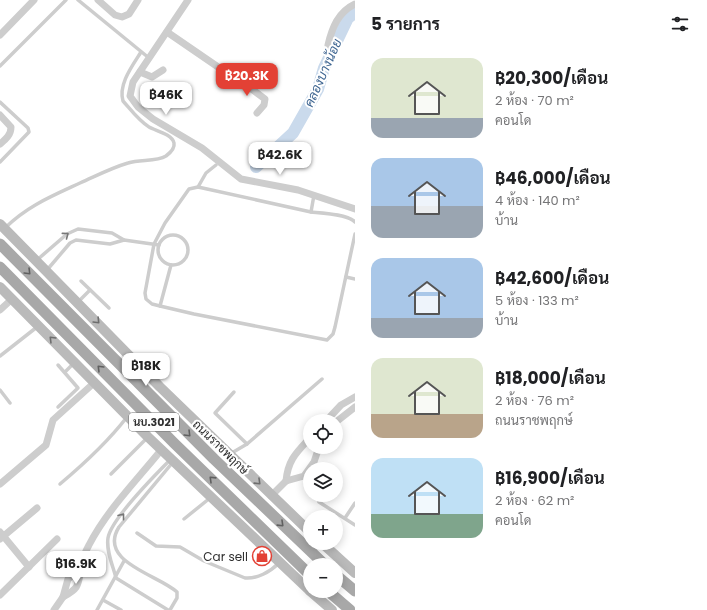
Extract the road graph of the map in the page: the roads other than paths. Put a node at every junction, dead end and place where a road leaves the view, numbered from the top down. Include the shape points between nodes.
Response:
1 (34, 0) edge
2 (66, 0) edge
3 (78, 0) edge
4 (98, 0) edge
5 (138, 0) edge
6 (188, 0) edge
7 (355, 4) edge
8 (167, 32) junction
9 (0, 35) edge
10 (328, 45) dead end
11 (142, 52) junction
12 (150, 58) junction
13 (0, 66) edge
14 (164, 70) dead end
15 (140, 72) junction
16 (256, 73) dead end
17 (241, 81) junction
18 (0, 102) edge
19 (257, 113) dead end
20 (0, 115) edge
21 (176, 133) junction
22 (171, 139) junction
23 (0, 144) edge
24 (0, 162) edge
25 (216, 165) dead end
26 (198, 187) junction
27 (314, 194) junction
28 (355, 209) edge
29 (310, 212) junction
30 (355, 222) edge
31 (2, 226) edge
32 (355, 234) edge
33 (0, 239) edge
34 (124, 240) junction
35 (154, 244) junction
36 (159, 245) junction
37 (3, 247) edge
38 (36, 260) junction
39 (171, 265) junction
40 (0, 267) edge
41 (46, 270) junction
42 (346, 277) junction
43 (355, 279) edge
44 (80, 281) dead end
45 (1, 290) edge
46 (90, 290) junction
47 (12, 299) junction
48 (78, 302) junction
49 (160, 306) junction
50 (109, 308) dead end
51 (0, 310) edge
52 (38, 326) junction
53 (0, 356) edge
54 (74, 362) junction
55 (58, 365) dead end
56 (65, 372) junction
57 (322, 380) dead end
58 (94, 382) junction
59 (0, 390) edge
60 (234, 392) dead end
61 (355, 397) edge
62 (10, 403) dead end
63 (58, 407) dead end
64 (353, 410) edge
65 (333, 414) edge
66 (128, 416) junction
67 (343, 417) edge
68 (148, 437) junction
69 (247, 444) junction
70 (303, 446) edge
71 (162, 449) junction
72 (229, 454) junction
73 (317, 454) edge
74 (172, 460) junction
75 (162, 471) junction
76 (111, 474) dead end
77 (286, 481) junction
78 (0, 484) edge
79 (60, 484) dead end
80 (271, 496) junction
81 (211, 497) junction
82 (319, 502) dead end
83 (355, 503) edge
84 (129, 506) junction
85 (37, 508) dead end
86 (133, 509) junction
87 (345, 518) junction
88 (184, 519) dead end
89 (355, 525) edge
90 (303, 526) edge
91 (137, 533) dead end
92 (1, 536) edge
93 (57, 539) dead end
94 (261, 544) junction
95 (329, 550) edge
96 (312, 554) junction
97 (317, 558) edge
98 (320, 558) edge
99 (124, 561) junction
100 (280, 562) junction
101 (29, 567) junction
102 (81, 568) junction
103 (303, 569) edge
104 (343, 569) edge
105 (303, 571) edge
106 (355, 575) edge
107 (116, 578) junction
108 (343, 581) edge
109 (303, 584) edge
110 (355, 592) edge
111 (0, 595) edge
112 (62, 597) junction
113 (318, 598) edge
114 (336, 598) edge
115 (103, 600) junction
116 (54, 610) edge
117 (97, 610) edge
118 (121, 610) edge
119 (169, 610) edge
120 (332, 610) edge
121 (350, 610) edge

1 - 9 street
2 - 13 lane
3 - 11 lane
4 - 5 street via 115,15 122,17 128,14
6 - 8 street
7 - 10 street via 335,22
8 - 12 street
8 - 17 street
11 - 12 lane
11 - 22 lane via 124,82 123,101 148,127
12 - 15 street
14 - 15 street via 152,77
15 - 21 street via 131,86 132,99 153,119
16 - 17 street
17 - 19 street via 265,100
18 - 24 lane via 28,128 29,132
20 - 23 street via 11,127 11,134
21 - 22 lane
21 - 27 street via 202,148 241,179
22 - 31 lane via 174,148 165,156 129,162 33,205
25 - 26 lane via 206,173
26 - 29 lane
26 - 35 lane via 189,189 185,194
27 - 28 street
27 - 29 lane
29 - 30 lane via 340,216 353,219
31 - 38 main road, ถนนราชพฤกษ์ / นบ.3021
32 - 42 lane
33 - 37 main road
34 - 35 lane
38 -> 34 lane via 67,234 78,229 112,233
34 - 41 lane via 110,244 76,240 70,243
35 - 36 lane
35 - 49 lane via 145,296 148,302
36 - 39 lane via 162,260
36 - 39 lane via 164,238 172,235 180,236 186,242 186,258 179,264
37 -> 96 main road, ถนนราชพฤกษ์ / นบ.3021
38 - 41 main road, ถนนราชพฤกษ์ / นบ.3021
39 - 49 lane
103 -> 40 main road, นบ.3021
41 - 48 main road, ถนนราชพฤกษ์ / นบ.3021
42 - 43 lane
42 - 49 lane via 333,334 327,340
44 - 46 lane
45 - 47 main road, นบ.3021
46 - 48 lane
46 - 50 lane
47 - 51 street
47 - 52 main road, นบ.3021
48 -> 72 main road, ถนนราชพฤกษ์ / นบ.3021
52 - 53 lane
54 -> 52 main road, นบ.3021
54 - 56 lane
54 - 58 main road, นบ.3021
55 - 56 lane
56 - 63 lane via 78,388
57 - 69 lane
58 - 66 main road, นบ.3021
58 - 78 street via 53,420 46,445
59 - 62 lane
60 - 69 lane via 215,412
61 - 65 street
64 - 67 street
66 - 68 main road, นบ.3021
66 - 79 lane via 92,457
68 - 71 main road, นบ.3021
68 - 76 lane
69 - 72 lane
70 - 77 street via 287,466
71 - 74 main road, นบ.3021
71 - 102 street via 95,533
72 -> 80 main road, ถนนราชพฤกษ์ / นบ.3021
73 - 77 street via 304,476
74 - 75 lane
74 - 81 main road, นบ.3021
75 - 84 lane
75 - 86 lane
77 - 80 street
80 - 90 main road, ถนนราชพฤกษ์ / นบ.3021
81 - 88 lane
81 - 94 main road, นบ.3021
82 - 87 lane
83 - 87 lane
84 - 86 lane
107 -> 84 lane via 108,537 114,524
85 - 92 street
86 - 99 lane via 115,533 116,550
87 - 89 lane
91 - 100 lane via 156,546 180,547 204,561 245,578 264,574
92 - 101 street
93 - 101 street
94 - 100 main road, นบ.3021
94 - 105 main road
95 - 106 main road
96 - 97 main road, ถนนราชพฤกษ์ / นบ.3021
96 - 98 main road
99 - 107 lane
99 - 119 lane via 177,592 177,598
100 - 109 main road, นบ.3021
101 - 111 street
102 - 112 street via 68,579
102 - 112 street via 78,586
104 - 106 main road
107 - 115 lane
107 - 119 lane
108 - 110 main road
112 - 116 street
113 - 120 main road, นบ.3021
114 - 121 main road
115 - 117 lane
115 - 118 lane

